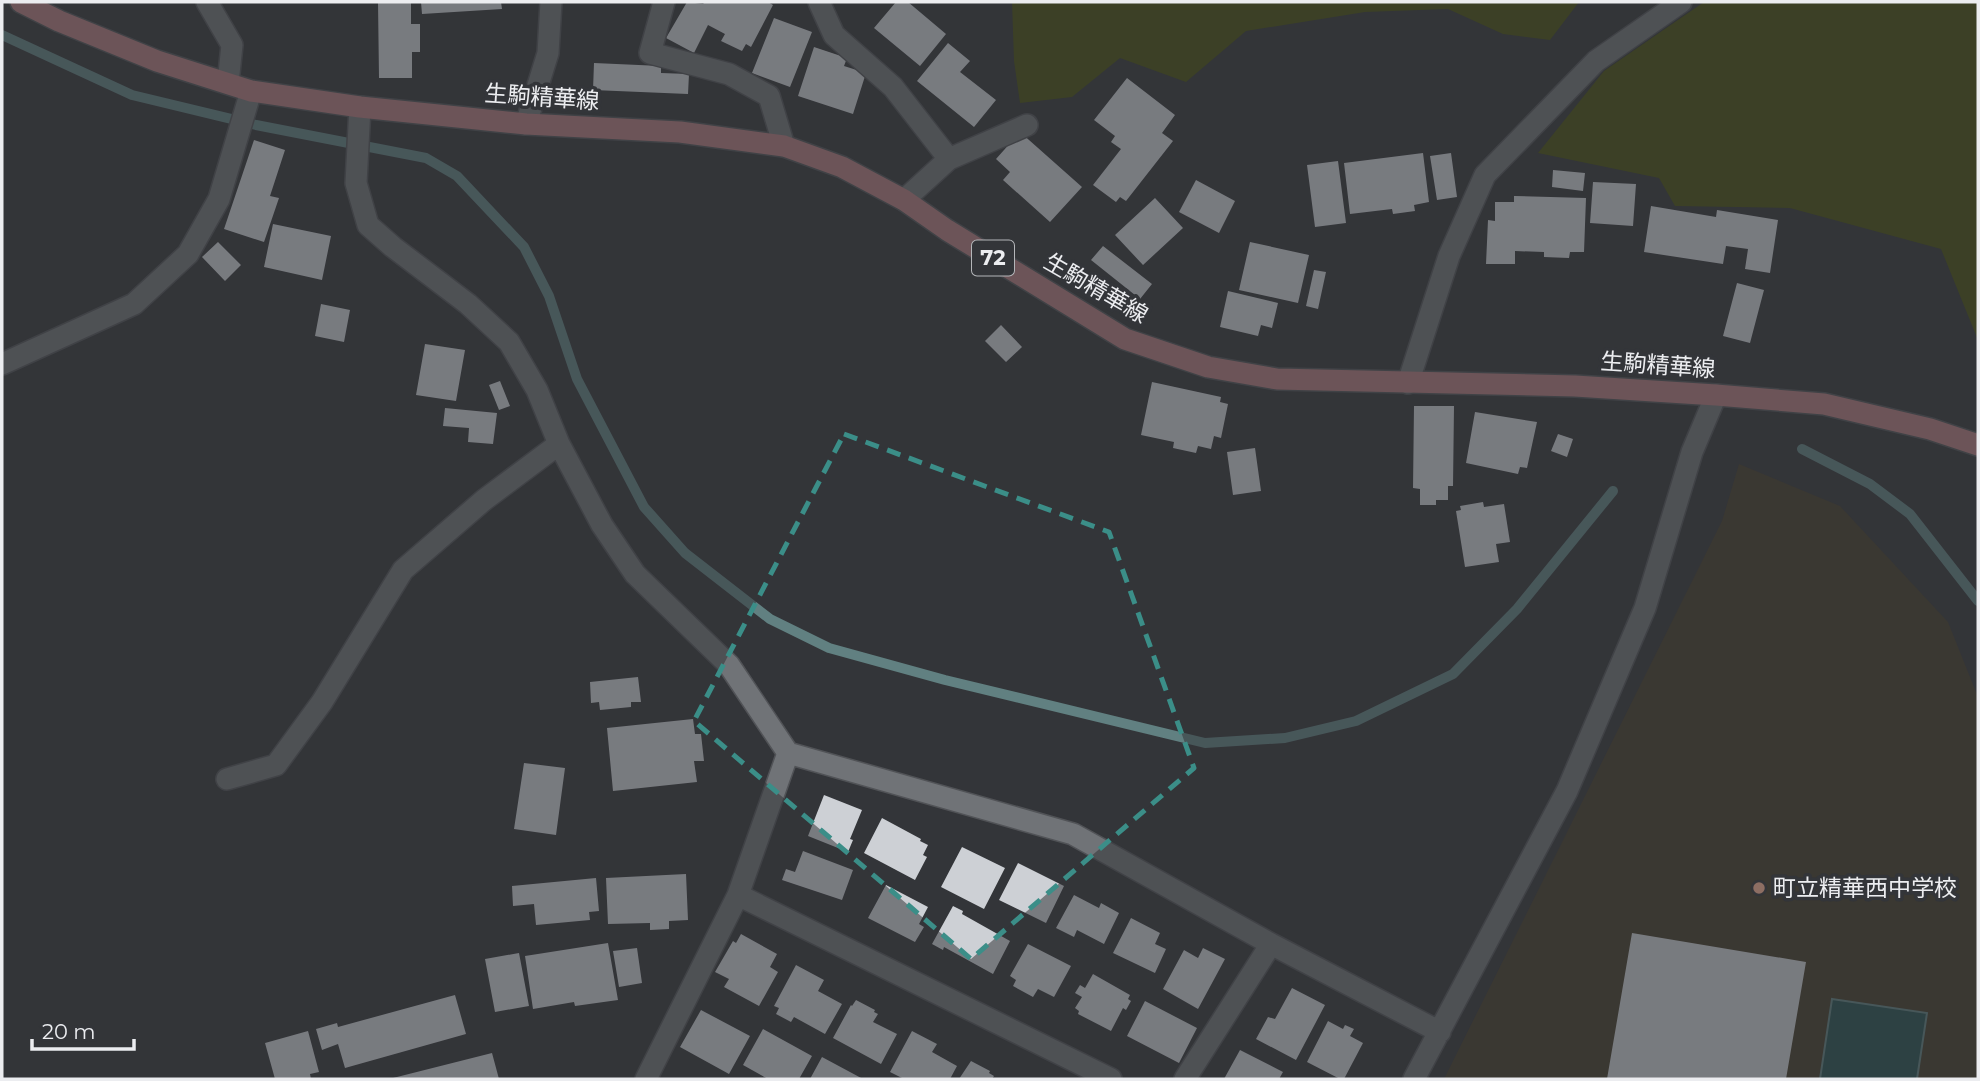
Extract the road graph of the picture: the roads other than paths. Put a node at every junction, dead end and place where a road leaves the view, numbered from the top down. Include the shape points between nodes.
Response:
1 (22, 2) edge
2 (207, 2) edge
3 (550, 2) edge
4 (664, 2) edge
5 (819, 2) edge
6 (1681, 2) edge
7 (228, 83) junction
8 (251, 91) junction
9 (360, 107) junction
10 (526, 124) junction
11 (1027, 125) dead end
12 (784, 146) junction
13 (949, 159) junction
14 (904, 200) junction
15 (2, 364) edge
16 (1408, 383) junction
17 (1716, 394) junction
18 (559, 444) junction
19 (1978, 445) edge
20 (788, 753) junction
21 (227, 779) dead end
22 (738, 895) junction
23 (1271, 944) junction
24 (1440, 1032) junction
25 (648, 1079) edge
26 (1111, 1079) edge
27 (1185, 1079) edge
28 (1414, 1079) edge

1 - 7 main road, 生駒精華線 / 72 via 158,61
2 - 7 street via 232,45
3 - 10 street via 548,53
4 - 12 street via 650,53 729,74 769,96
5 - 13 street via 834,35 893,87
6 - 16 street via 1595,61 1485,175 1449,256
7 - 8 main road, 生駒精華線 / 72
8 - 9 main road, 生駒精華線 / 72
8 - 15 street via 219,199 188,254 134,304
9 - 10 main road, 生駒精華線 / 72
9 - 18 street via 356,183 368,225 509,342 537,390
10 - 12 main road, 生駒精華線 / 72 via 680,132
11 - 13 street
12 - 14 main road, 生駒精華線 / 72 via 842,167
13 - 14 street
14 - 16 main road, 生駒精華線 / 72 via 1125,339 1208,367 1277,379
16 - 17 main road, 生駒精華線 / 72
17 - 19 main road, 生駒精華線 / 72 via 1824,404
17 - 24 street via 1692,452 1645,608 1567,791
18 - 20 street via 602,525 635,574 729,665
18 - 21 street via 484,500 404,570 322,702 276,765
20 - 22 street
20 - 23 street via 1073,834
22 - 25 street
22 - 26 street
23 - 24 street
23 - 27 street
24 - 28 street

